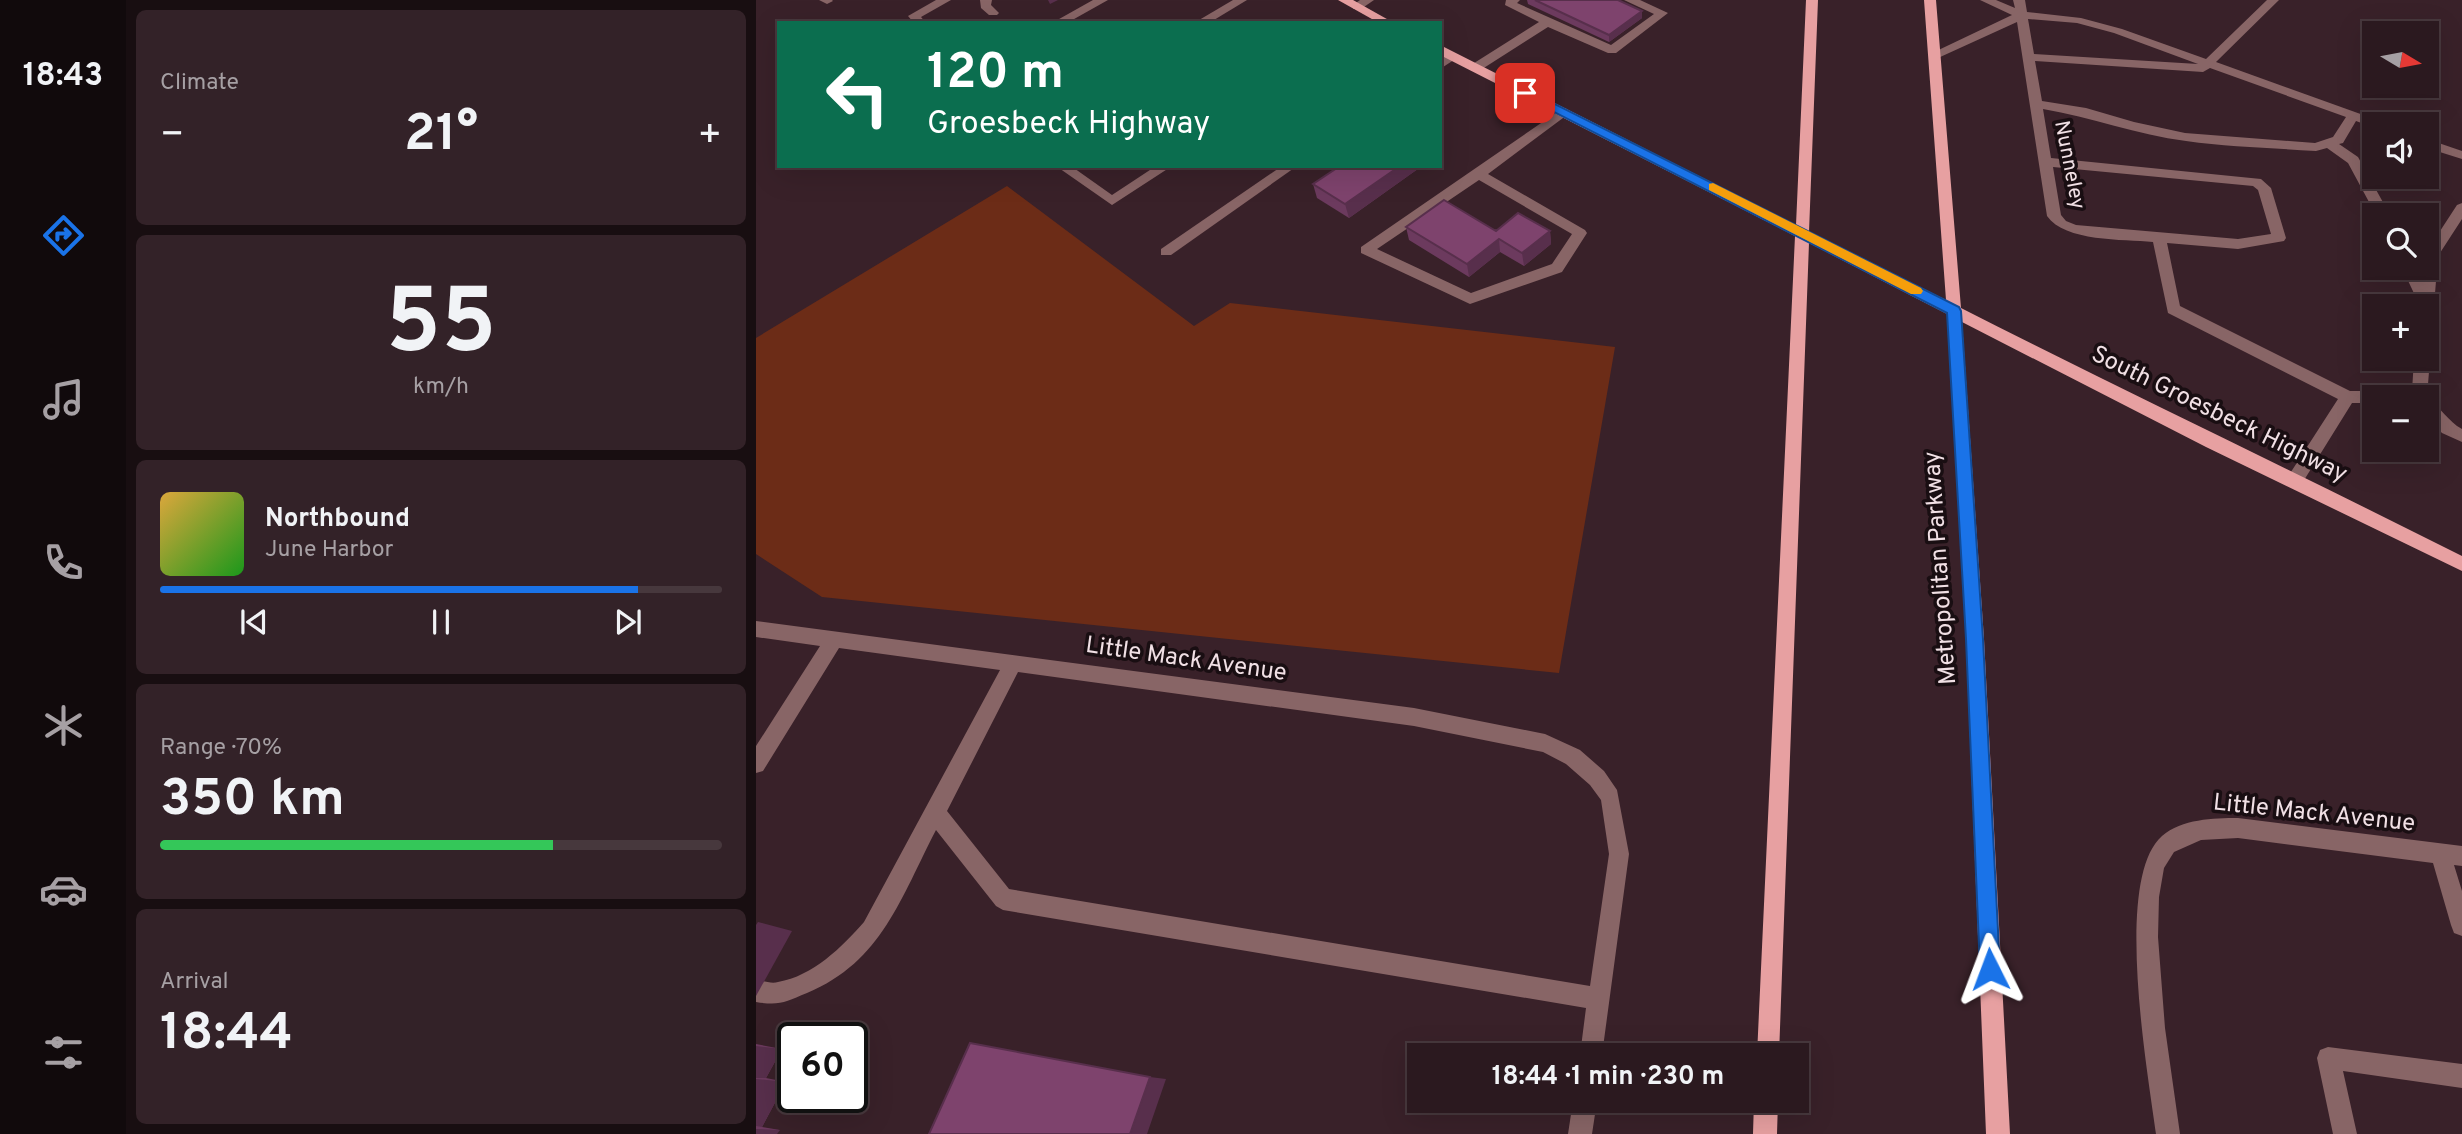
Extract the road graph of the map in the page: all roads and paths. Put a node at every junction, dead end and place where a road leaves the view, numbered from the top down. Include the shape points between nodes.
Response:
1 (945, 0) edge
2 (986, 0) edge
3 (1102, 0) edge
4 (1241, 0) edge
5 (1344, 0) edge
6 (1368, 0) edge
7 (1514, 0) edge
8 (1630, 0) edge
9 (1812, 0) edge
10 (1930, 0) edge
11 (1986, 0) edge
12 (2019, 0) edge
13 (2273, 0) edge
14 (1357, 7) junction
15 (993, 13) dead end
16 (2022, 15) junction
17 (918, 21) edge
18 (1062, 21) edge
19 (1204, 21) edge
20 (1384, 21) edge
21 (1547, 22) junction
22 (1442, 51) edge
23 (1934, 55) junction
24 (1454, 57) junction
25 (2028, 57) junction
26 (2207, 63) junction
27 (1442, 64) edge
28 (1475, 68) junction
29 (2036, 104) junction
30 (1563, 112) junction
31 (2353, 116) junction
32 (2362, 119) edge
33 (2329, 142) junction
34 (2439, 147) edge
35 (2462, 155) edge
36 (2045, 162) junction
37 (1065, 168) edge
38 (1163, 168) edge
39 (1288, 168) edge
40 (1478, 174) junction
41 (2376, 203) edge
42 (2462, 208) edge
43 (1801, 232) junction
44 (2159, 239) junction
45 (1166, 252) dead end
46 (2428, 294) edge
47 (1954, 311) junction
48 (2348, 397) junction
49 (2362, 397) edge
50 (2439, 419) edge
51 (2462, 436) edge
52 (2295, 480) junction
53 (2462, 564) edge
54 (756, 629) edge
55 (835, 639) junction
56 (1013, 663) junction
57 (756, 764) edge
58 (935, 811) junction
59 (2440, 853) junction
60 (2462, 856) edge
61 (2462, 925) edge
62 (756, 991) edge
63 (1600, 999) junction
64 (1593, 1043) edge
65 (1768, 1043) edge
66 (2462, 1076) edge
67 (1583, 1113) edge
68 (1766, 1113) edge
69 (1580, 1134) edge
70 (1765, 1134) edge
71 (1998, 1134) edge
72 (2168, 1134) edge
73 (2345, 1134) edge

1 - 17 street via 914,16
2 - 15 street via 985,6
3 - 18 street
4 - 19 street
5 - 14 main road
6 - 14 street
7 - 21 street via 1509,3
8 - 21 street via 1662,13 1612,50
9 - 43 main road
10 - 23 main road, Metropolitan Parkway
11 - 16 street
12 - 16 street, Nunneley
13 - 26 street
14 - 20 main road
16 - 23 street
16 - 25 street, Nunneley
16 - 26 street via 2077,20 2118,30
21 - 28 street
22 - 24 main road, South Groesbeck Highway
23 - 47 main road, Metropolitan Parkway
24 - 27 street
24 - 28 main road, South Groesbeck Highway
25 - 26 street via 2193,68
25 - 29 street, Nunneley
26 - 31 street
28 - 30 main road, South Groesbeck Highway
29 - 33 street via 2185,137 2316,147
29 - 36 street, Nunneley
30 - 40 street
30 - 43 main road, South Groesbeck Highway
31 - 32 street
31 - 33 street via 2338,140
33 - 41 street via 2353,160
34 - 35 street
36 - 44 street, Nunneley via 2054,216 2061,224
36 - 44 street via 2256,182 2264,188 2278,238 2238,244
37 - 38 street via 1112,201
39 - 45 street
40 - 40 street via 1412,218 1366,250 1470,299 1557,268 1580,233
42 - 46 street via 2431,256
43 - 47 main road, South Groesbeck Highway
43 - 65 main road
44 - 48 street via 2173,309
47 - 52 main road, South Groesbeck Highway
47 - 71 main road, Metropolitan Parkway
48 - 49 street
48 - 52 street
50 - 51 street
52 - 53 main road, South Groesbeck Highway
54 - 55 street, Little Mack Avenue
55 - 56 street, Little Mack Avenue
55 - 57 street
56 - 58 street
56 - 63 street, Little Mack Avenue via 1413,717 1545,743 1573,757 1610,797 1619,854
58 - 62 street via 872,930 846,957 811,980 777,994
58 - 63 street via 1003,899
59 - 60 street, Little Mack Avenue
59 - 61 street
59 - 72 street, Little Mack Avenue via 2238,828 2200,828 2166,846 2152,870 2147,908 2151,1002
63 - 64 street
66 - 73 street via 2328,1058
67 - 69 street
68 - 70 main road

